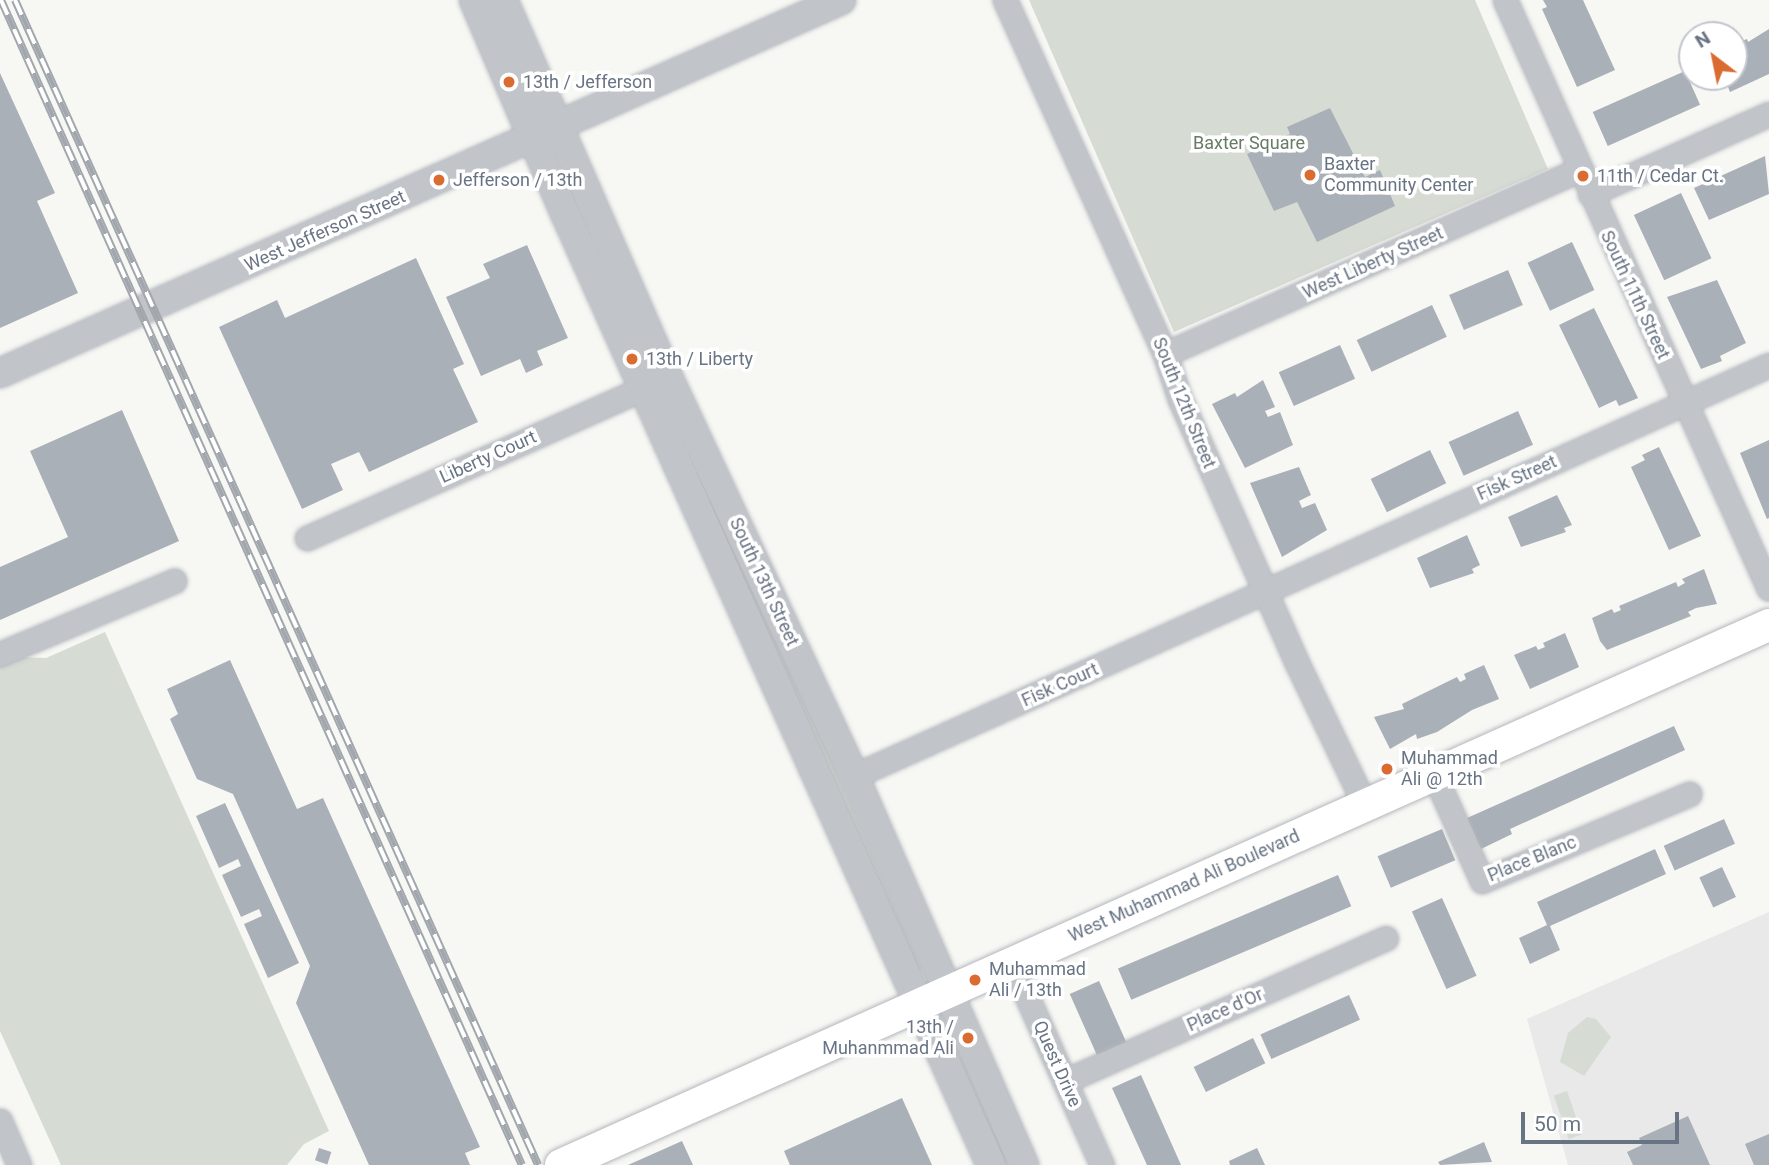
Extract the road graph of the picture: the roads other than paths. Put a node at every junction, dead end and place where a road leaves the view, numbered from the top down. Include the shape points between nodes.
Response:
1 (474, 0) edge
2 (503, 0) edge
3 (841, 0) edge
4 (1005, 0) edge
5 (1505, 0) edge
6 (1769, 114) edge
7 (544, 133) junction
8 (1580, 169) junction
9 (1590, 194) junction
10 (1165, 354) junction
11 (1769, 365) edge
12 (0, 373) edge
13 (657, 382) junction
14 (1683, 403) junction
15 (307, 538) dead end
16 (174, 581) dead end
17 (1769, 589) edge
18 (1265, 592) junction
19 (1769, 625) edge
20 (0, 654) edge
21 (1434, 774) junction
22 (854, 776) junction
23 (1689, 794) dead end
24 (1365, 805) junction
25 (1385, 938) dead end
26 (1012, 963) junction
27 (949, 992) junction
28 (919, 1005) junction
29 (1065, 1082) junction
30 (0, 1121) edge
31 (19, 1165) edge
32 (561, 1165) edge
33 (990, 1165) edge
34 (1024, 1165) edge
35 (1102, 1165) edge

1 - 7 street, South 13th Street
2 - 7 street, South 13th Street
3 - 7 street, West Jefferson Street
4 - 10 street, South 12th Street
5 - 8 street, South 11th Street
6 - 9 street
7 - 12 street, West Jefferson Street
7 - 13 street, South 13th Street
8 - 9 street, South 11th Street
8 - 10 street, West Liberty Street
9 - 14 street, South 11th Street
10 - 18 street, South 12th Street via 1180,399
11 - 14 street, Fisk Street
13 - 15 street, Liberty Court
13 - 22 street, South 13th Street
13 - 28 street, South 13th Street
14 - 17 street, South 11th Street
14 - 18 street, Fisk Street
16 - 20 street
18 - 22 street, Fisk Court
18 - 24 street, South 12th Street
19 - 21 main road, West Muhammad Ali Boulevard
21 - 23 street, Place Blanc via 1482,881
21 - 24 main road, West Muhammad Ali Boulevard
22 - 27 street, South 13th Street
24 - 26 main road, West Muhammad Ali Boulevard
25 - 29 street, Place d'Or
26 - 27 main road, West Muhammad Ali Boulevard
26 - 29 street, Quest Drive
27 - 28 main road, West Muhammad Ali Boulevard
27 - 34 street, South 13th Street
28 - 32 main road, West Muhammad Ali Boulevard
28 - 33 street, South 13th Street
29 - 35 street, Quest Drive
30 - 31 street

